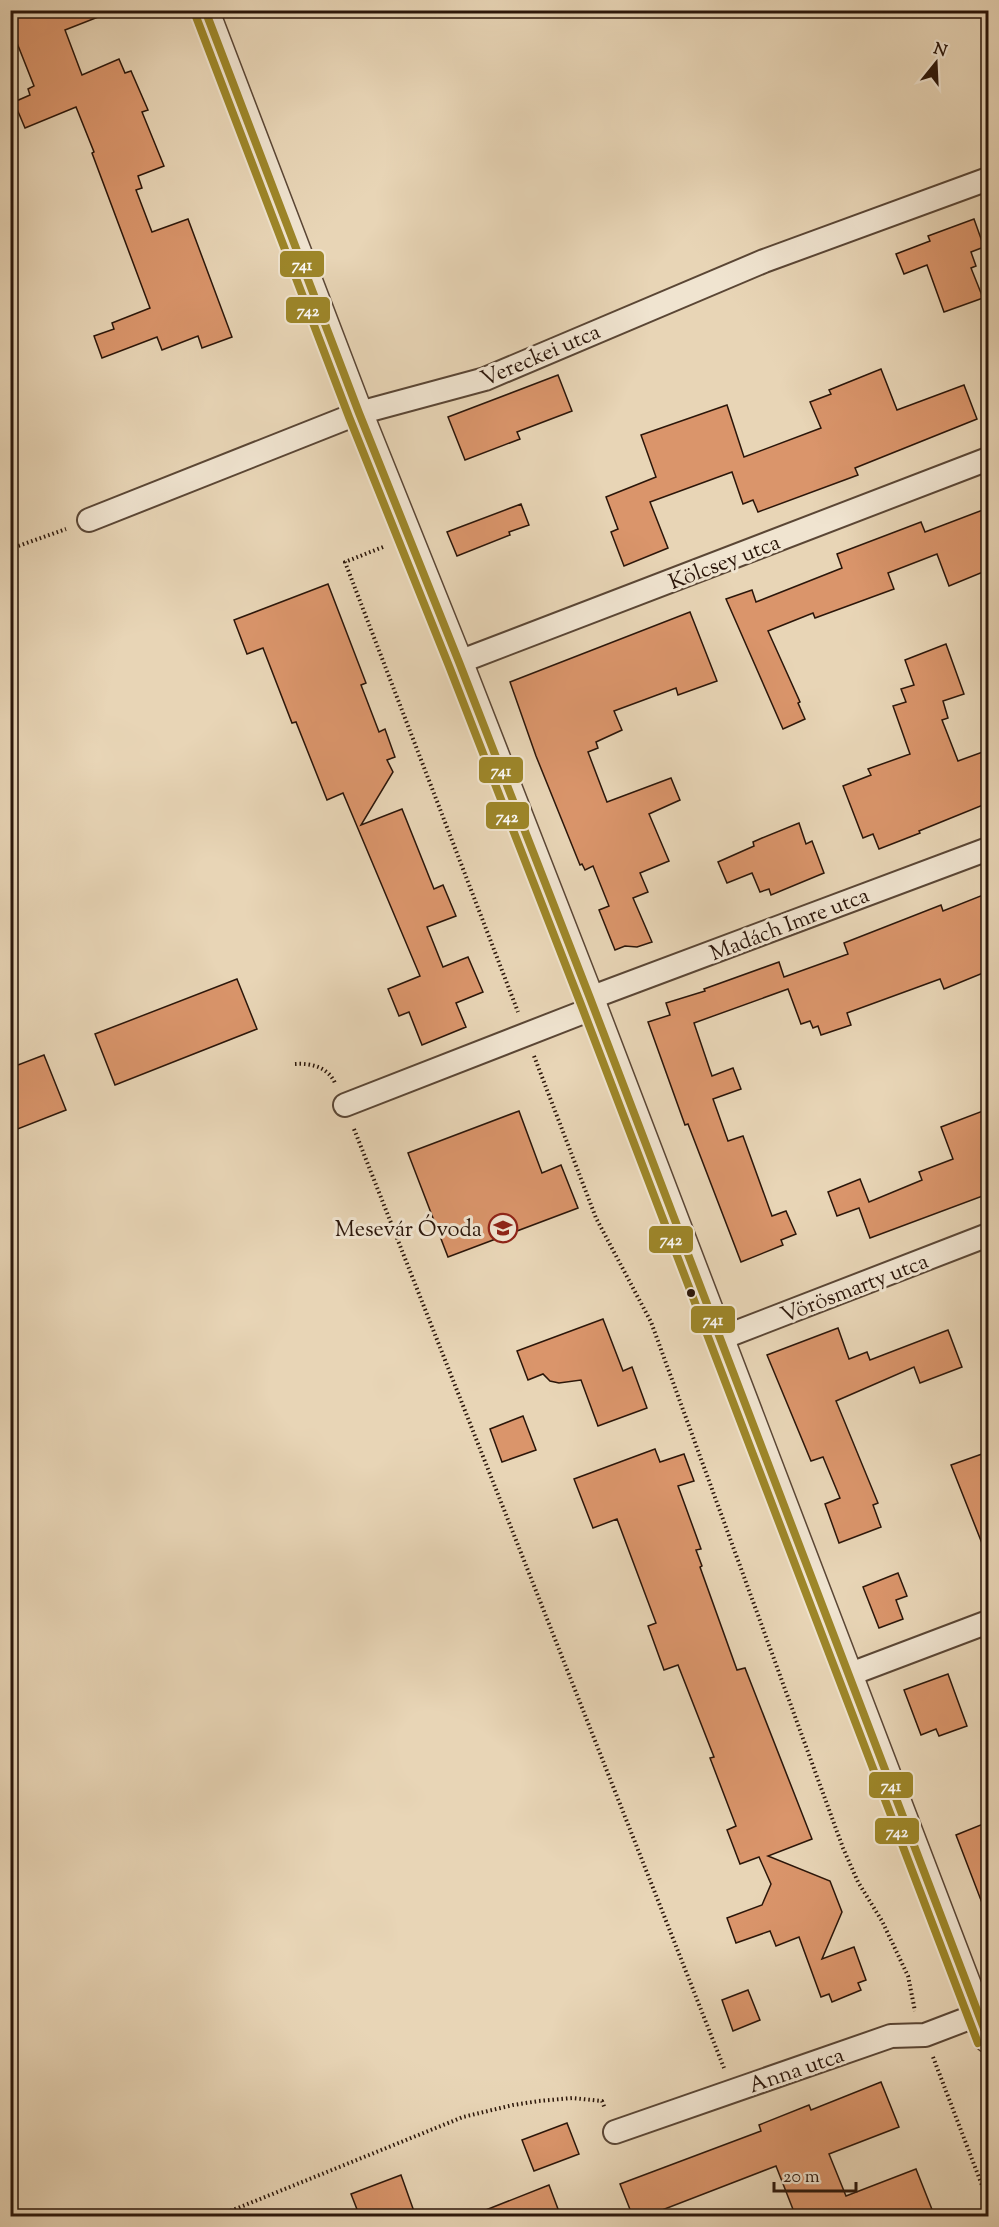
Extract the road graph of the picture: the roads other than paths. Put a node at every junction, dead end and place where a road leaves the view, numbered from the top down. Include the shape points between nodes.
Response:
1 (205, 10) edge
2 (988, 179) edge
3 (359, 413) junction
4 (988, 459) edge
5 (88, 520) road end
6 (459, 662) junction
7 (988, 849) edge
8 (592, 1003) junction
9 (345, 1105) road end
10 (988, 1235) edge
11 (719, 1339) junction
12 (988, 1622) edge
13 (848, 1675) junction
14 (985, 2022) edge
15 (615, 2132) road end

1 - 3 street
2 - 3 street, Vereckei utca via 764,261 485,379
3 - 5 street, Vereckei utca
3 - 6 street
4 - 6 street, Kölcsey utca
6 - 8 street
7 - 8 street, Madách Imre utca
8 - 9 street, Madách Imre utca via 526,1035
8 - 11 street
10 - 11 street, Vörösmarty utca
11 - 13 street
12 - 13 street
13 - 14 street
14 - 15 street, Anna utca via 925,2035 891,2036

